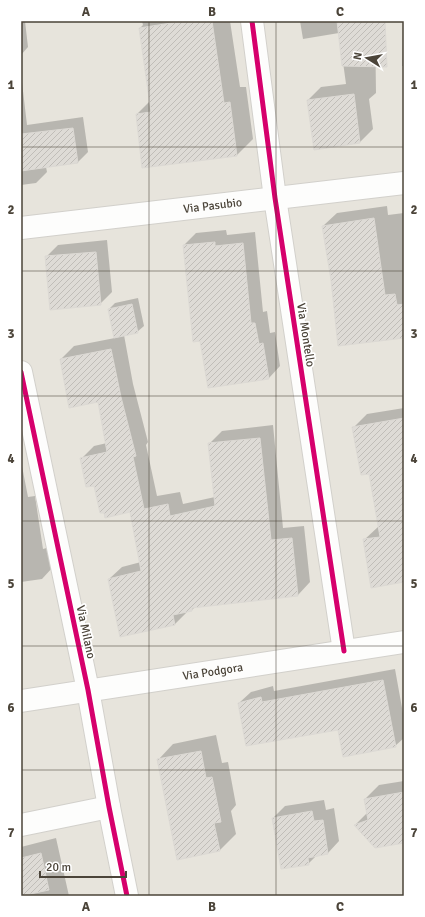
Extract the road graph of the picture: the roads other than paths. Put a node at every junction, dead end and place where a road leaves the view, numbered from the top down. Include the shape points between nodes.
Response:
1 (252, 21) edge
2 (404, 183) edge
3 (274, 198) junction
4 (21, 228) edge
5 (21, 372) edge
6 (404, 642) edge
7 (344, 652) junction
8 (88, 690) junction
9 (21, 701) edge
10 (109, 807) junction
11 (21, 825) edge
12 (127, 896) edge

1 - 3 street, Via Montello
2 - 3 street, Via Pasubio
3 - 4 street, Via Pasubio
3 - 7 street, Via Montello
5 - 8 street, Via Milano
6 - 7 street, Via Podgora
7 - 8 street, Via Podgora
8 - 9 street, Via Podgora
8 - 10 street, Via Milano
10 - 11 street
10 - 12 street, Via Milano

